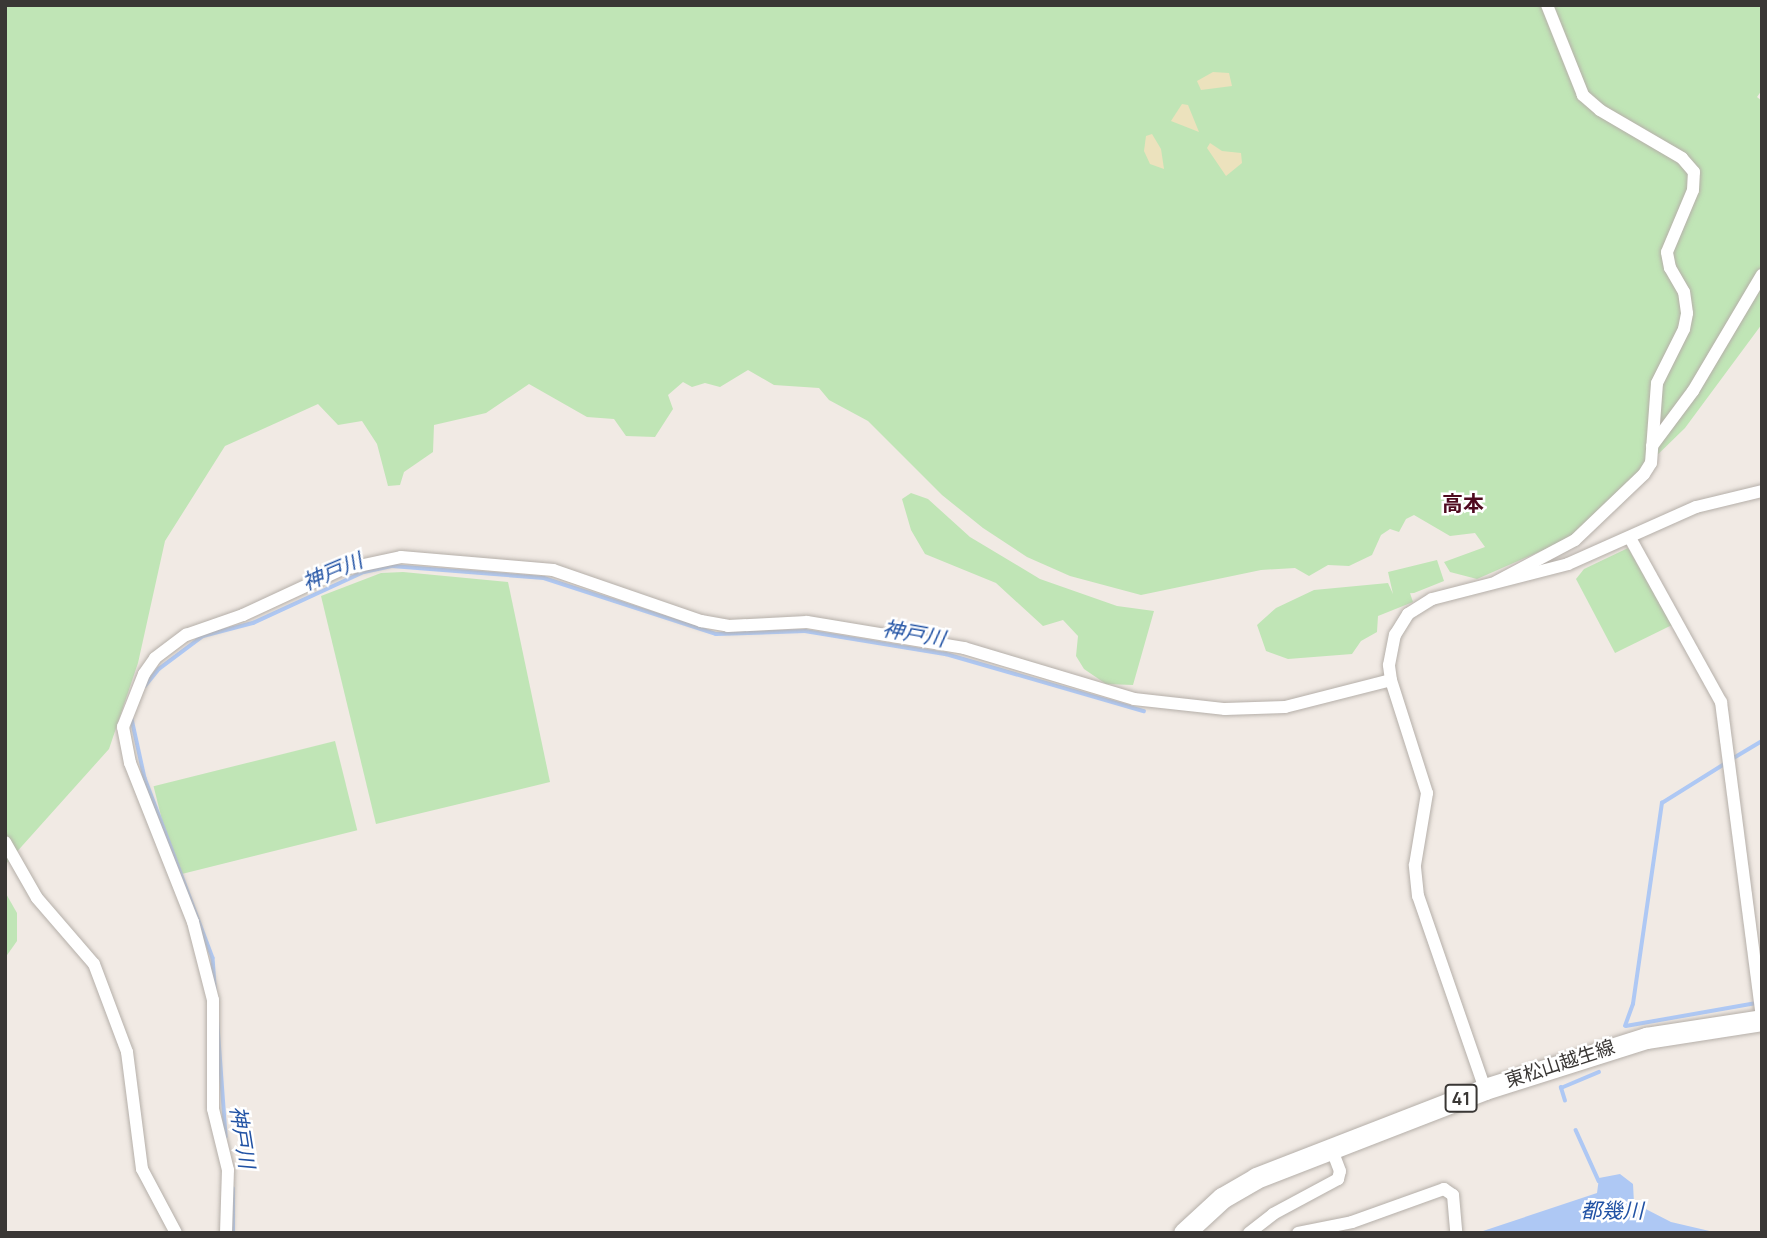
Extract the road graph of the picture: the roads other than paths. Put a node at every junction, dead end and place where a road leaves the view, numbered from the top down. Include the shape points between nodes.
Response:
1 (1547, 5) edge
2 (1762, 275) edge
3 (1652, 446) junction
4 (1762, 491) edge
5 (1630, 538) junction
6 (1493, 584) junction
7 (1391, 680) junction
8 (5, 842) edge
9 (1762, 1019) edge
10 (1485, 1088) junction
11 (1331, 1147) junction
12 (176, 1233) edge
13 (226, 1233) edge
14 (1184, 1233) edge
15 (1249, 1233) edge
16 (1298, 1233) edge
17 (1456, 1233) edge

1 - 3 street via 1583,95 1600,110 1682,158 1694,172 1693,190 1667,252 1684,292 1687,313 1684,329 1657,383
2 - 3 street via 1693,391
3 - 6 street via 1651,463 1644,474 1575,540
4 - 5 street via 1696,507
5 - 6 street via 1578,561
5 - 9 street via 1721,702
6 - 7 street via 1450,592 1409,614 1391,649
7 - 10 street via 1427,793 1415,865 1418,896
7 - 13 street via 1285,707 1225,709 1133,699 964,648 807,622 728,626 553,570 401,557 340,570 243,615 193,632 155,658 136,689 123,727 130,763 193,922 213,1000 213,1109 228,1170
8 - 12 street via 37,898 93,964 127,1052 142,1169
9 - 10 main road, 東松山越生線 / 41 via 1646,1038
10 - 11 main road, 東松山越生線 / 41
11 - 14 main road, 東松山越生線 / 41 via 1232,1190
11 - 15 street via 1340,1171 1338,1179 1273,1214
16 - 17 street via 1352,1222 1444,1189 1452,1195

